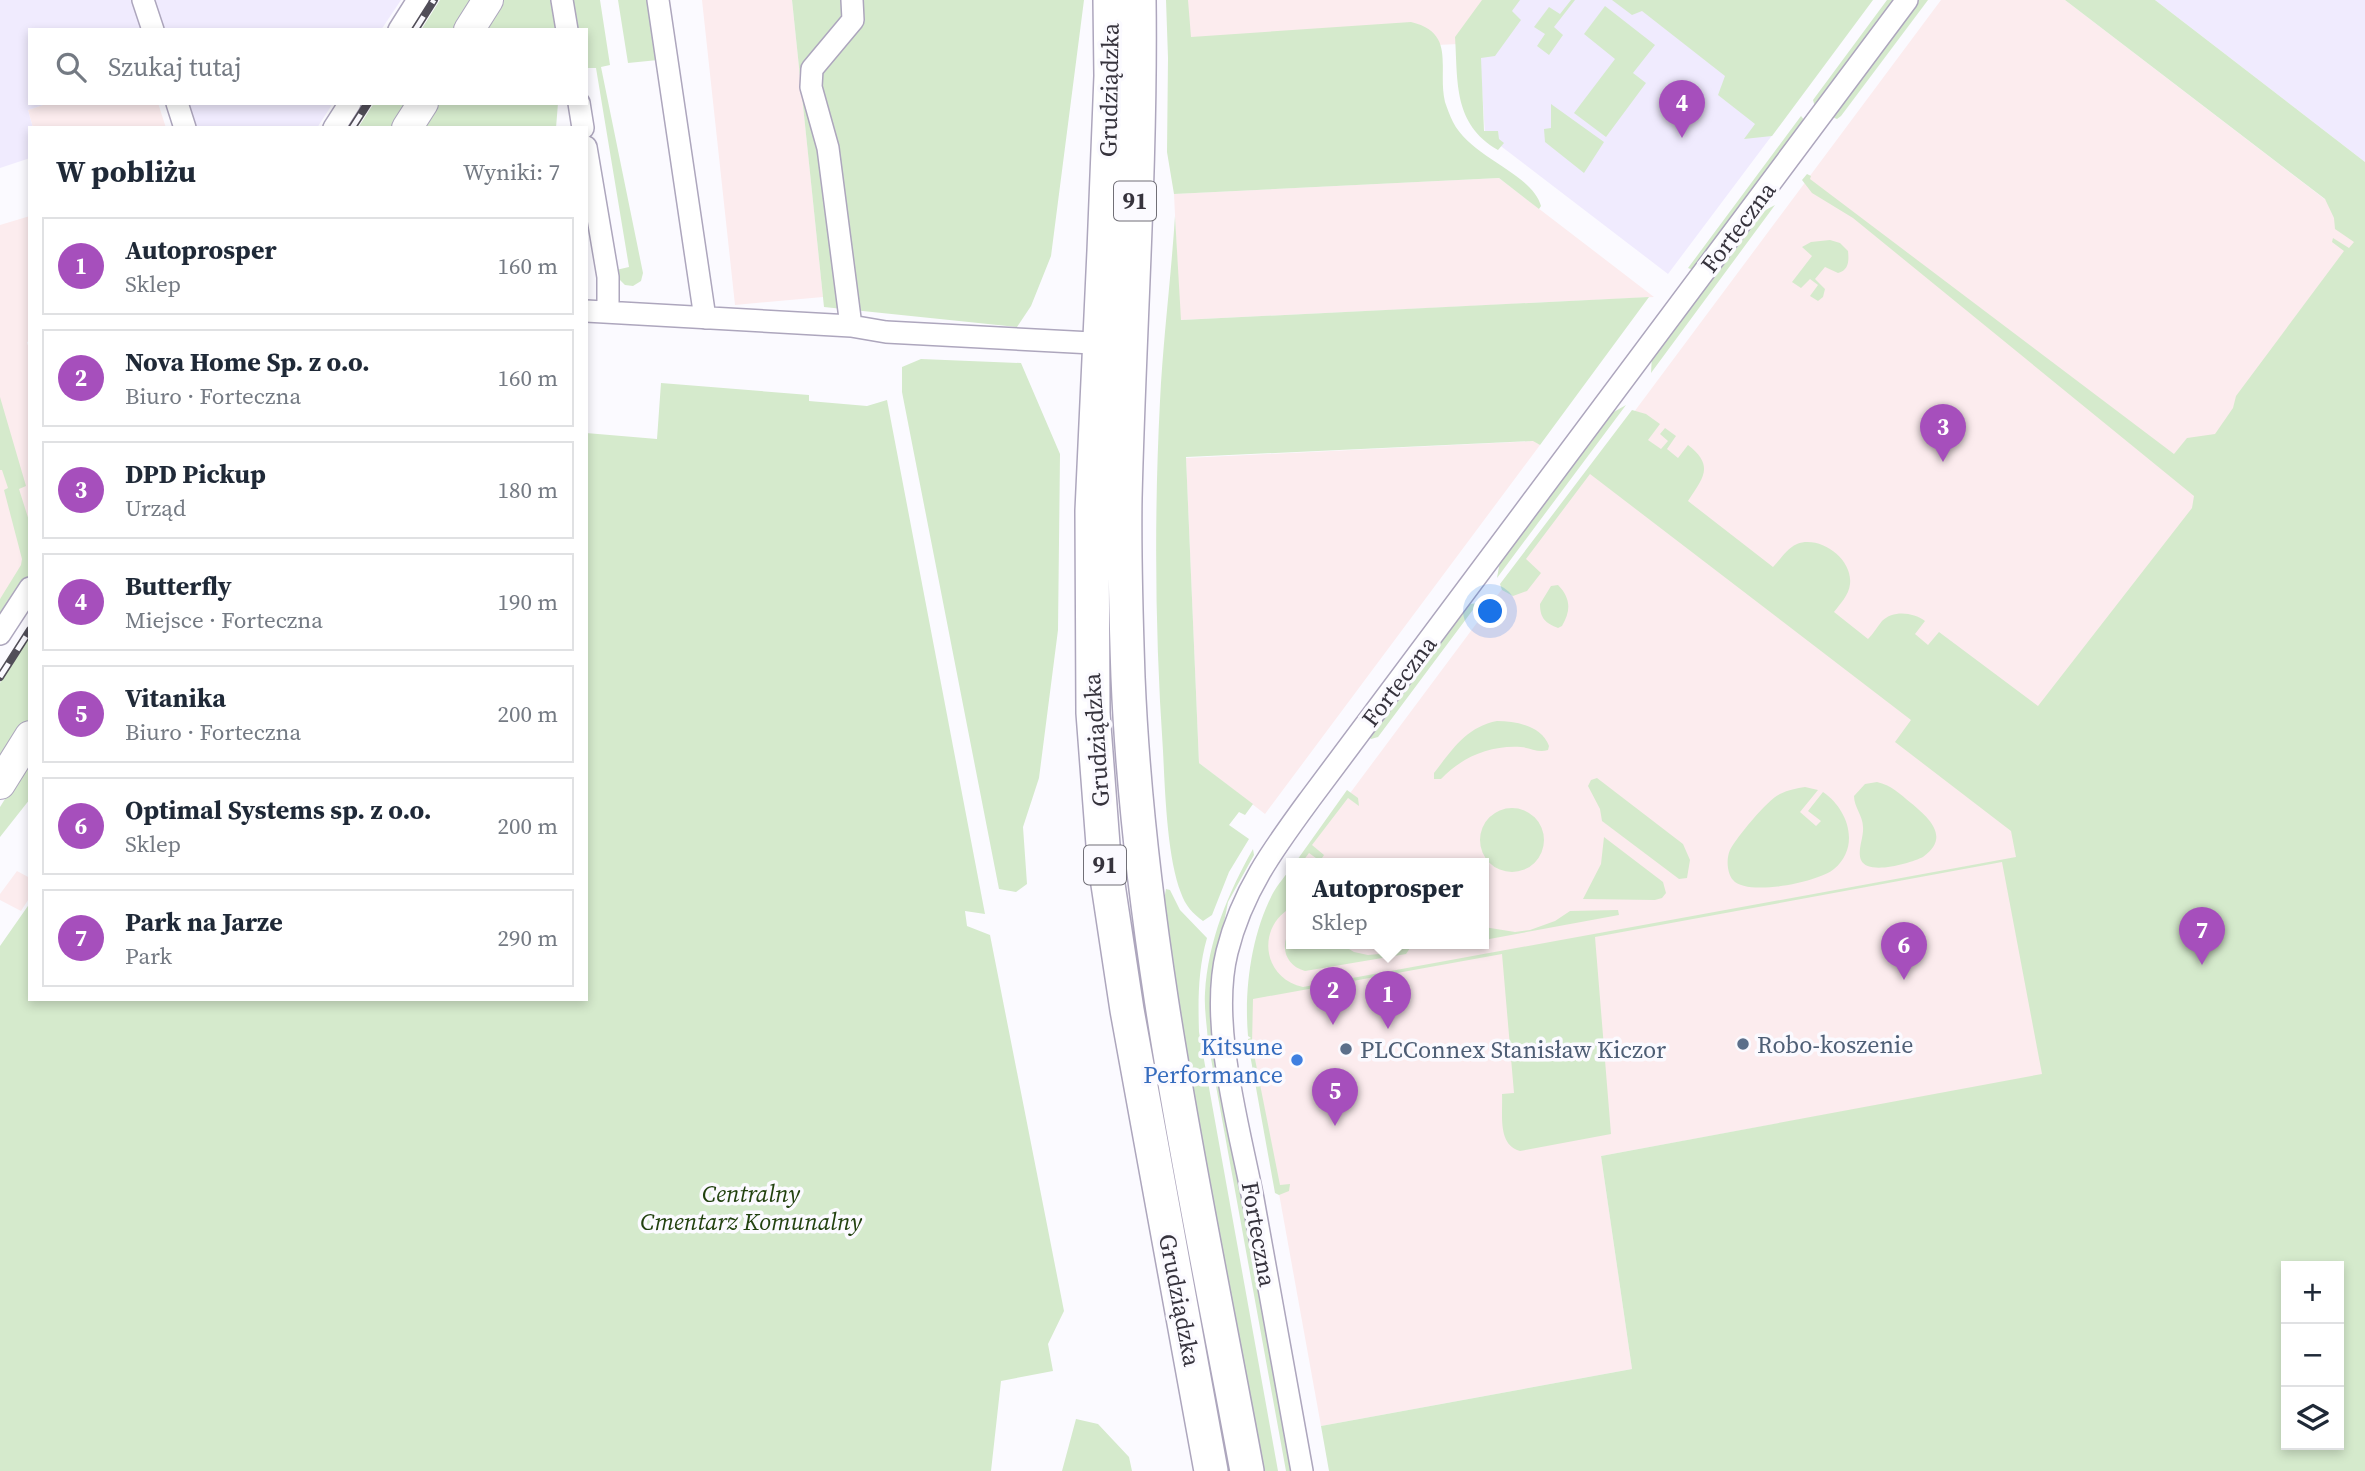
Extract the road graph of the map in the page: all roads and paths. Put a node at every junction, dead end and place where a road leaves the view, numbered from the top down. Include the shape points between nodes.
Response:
1 (143, 0) edge
2 (418, 0) edge
3 (488, 0) edge
4 (562, 0) edge
5 (658, 0) edge
6 (852, 0) edge
7 (1111, 0) edge
8 (1139, 0) edge
9 (1907, 0) edge
10 (152, 28) edge
11 (400, 28) edge
12 (470, 28) edge
13 (567, 28) edge
14 (178, 105) edge
15 (349, 105) edge
16 (421, 105) edge
17 (579, 105) edge
18 (185, 126) edge
19 (335, 126) edge
20 (408, 126) edge
21 (583, 126) edge
22 (588, 159) edge
23 (608, 311) junction
24 (588, 312) edge
25 (705, 318) junction
26 (851, 326) junction
27 (1115, 344) junction
28 (28, 592) edge
29 (0, 634) edge
30 (28, 739) edge
31 (0, 783) edge
32 (1211, 1471) edge
33 (1247, 1471) edge
34 (1302, 1471) edge

1 - 10 street
2 - 11 street
3 - 12 street
4 - 13 street
5 - 25 street
6 - 26 street via 853,20 812,69 811,87 828,148
7 - 27 main road, Grudziądzka / 91
8 - 27 main road, Grudziądzka / 91 via 1140,90
9 - 34 street, Forteczna via 1310,799 1266,860 1241,909 1223,981 1226,1056
14 - 18 street
15 - 19 street
16 - 20 street
17 - 21 street
22 - 23 street via 608,277
23 - 24 street
23 - 25 street
25 - 26 street
26 - 27 street via 886,332
27 - 32 main road, Grudziądzka / 91 via 1092,511 1093,713 1104,858
27 - 33 main road, Grudziądzka / 91 via 1141,860 1159,990
28 - 29 street
30 - 31 street

